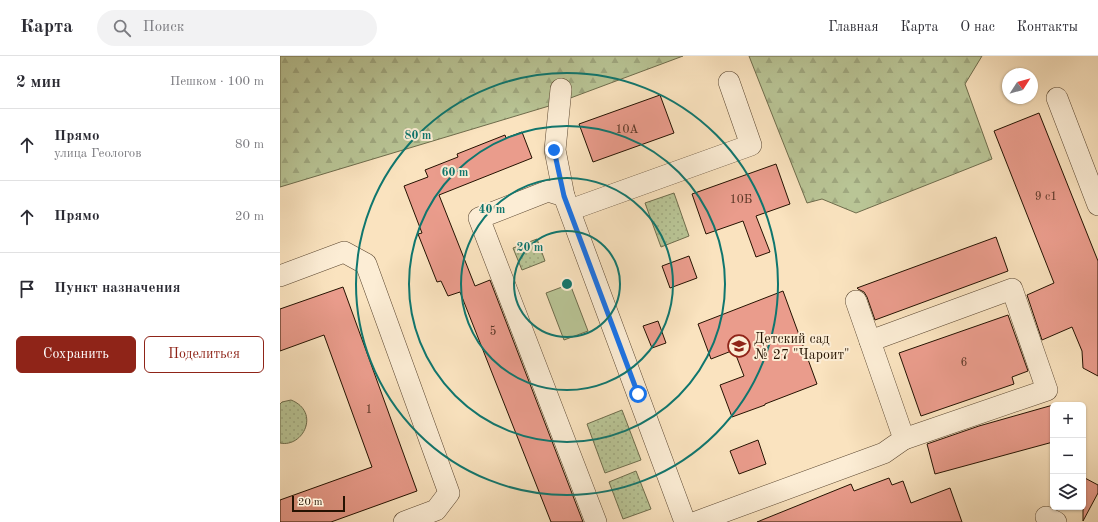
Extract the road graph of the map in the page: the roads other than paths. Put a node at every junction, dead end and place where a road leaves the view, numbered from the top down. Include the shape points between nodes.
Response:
1 (729, 82) dead end
2 (561, 89) dead end
3 (1056, 98) dead end
4 (567, 203) junction
5 (1098, 205) edge
6 (280, 276) edge
7 (856, 301) dead end
8 (870, 341) junction
9 (904, 439) junction
10 (682, 520) edge
11 (404, 522) edge
12 (596, 522) edge

1 - 4 street via 751,145
2 - 4 street via 554,150
3 - 5 street
4 - 10 street
4 - 12 street via 548,192 479,218
6 - 11 street via 344,252 366,264 449,493 436,510
7 - 8 street
8 - 9 street
8 - 9 street via 1012,289 1047,390
9 - 10 street via 884,452

